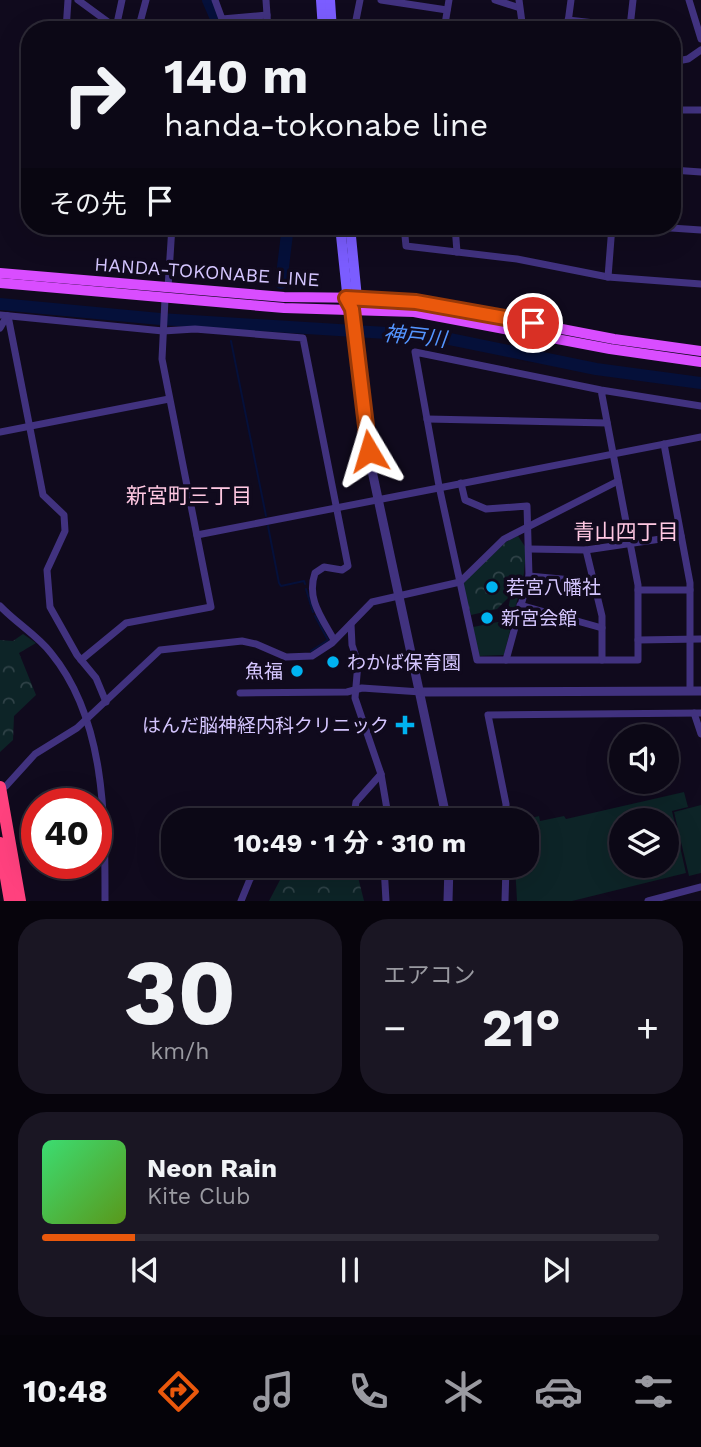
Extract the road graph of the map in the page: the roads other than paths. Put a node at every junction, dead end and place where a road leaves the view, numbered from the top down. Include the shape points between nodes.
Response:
1 (68, 0) edge
2 (78, 0) edge
3 (122, 0) edge
4 (146, 0) edge
5 (215, 0) edge
6 (266, 0) edge
7 (321, 0) edge
8 (330, 0) edge
9 (360, 0) edge
10 (381, 0) edge
11 (449, 0) edge
12 (495, 0) edge
13 (570, 0) edge
14 (633, 0) edge
15 (689, 0) edge
16 (412, 2) edge
17 (518, 4) edge
18 (447, 10) junction
19 (267, 15) junction
20 (568, 20) joint
21 (67, 21) edge
22 (106, 21) edge
23 (118, 21) edge
24 (140, 21) edge
25 (267, 21) edge
26 (322, 21) edge
27 (331, 21) edge
28 (356, 21) edge
29 (445, 21) edge
30 (577, 21) edge
31 (631, 21) edge
32 (701, 39) edge
33 (701, 50) edge
34 (681, 60) edge
35 (681, 110) edge
36 (701, 110) edge
37 (681, 171) edge
38 (701, 172) edge
39 (681, 229) edge
40 (701, 230) edge
41 (171, 235) edge
42 (341, 235) edge
43 (350, 235) edge
44 (405, 235) edge
45 (456, 235) edge
46 (611, 235) edge
47 (457, 252) junction
48 (0, 273) edge
49 (608, 278) junction
50 (0, 283) edge
51 (701, 284) edge
52 (351, 298) junction
53 (165, 299) junction
54 (352, 309) junction
55 (4, 315) edge
56 (0, 328) edge
57 (163, 329) junction
58 (701, 351) edge
59 (701, 362) edge
60 (601, 390) junction
61 (169, 399) junction
62 (701, 406) edge
63 (427, 419) junction
64 (607, 423) junction
65 (30, 426) junction
66 (0, 432) edge
67 (701, 437) edge
68 (664, 444) junction
69 (613, 454) junction
70 (618, 481) junction
71 (461, 482) junction
72 (439, 486) junction
73 (377, 498) junction
74 (336, 507) junction
75 (530, 526) junction
76 (197, 535) junction
77 (681, 537) junction
78 (630, 544) junction
79 (530, 549) junction
80 (586, 550) junction
81 (529, 576) junction
82 (460, 582) junction
83 (593, 582) junction
84 (638, 590) junction
85 (690, 590) junction
86 (399, 595) junction
87 (520, 605) junction
88 (0, 606) edge
89 (351, 624) junction
90 (602, 628) junction
91 (691, 639) junction
92 (701, 639) edge
93 (334, 640) junction
94 (638, 640) junction
95 (81, 660) junction
96 (506, 660) junction
97 (602, 660) junction
98 (355, 689) junction
99 (690, 691) junction
100 (701, 691) edge
101 (421, 692) junction
102 (240, 693) dead end
103 (106, 702) junction
104 (697, 713) edge
105 (86, 719) junction
106 (701, 734) edge
107 (381, 774) junction
108 (3, 786) edge
109 (355, 808) edge
110 (387, 808) edge
111 (444, 808) edge
112 (506, 808) edge
113 (0, 844) edge
114 (251, 878) edge
115 (385, 878) edge
116 (449, 878) edge
117 (506, 878) edge
118 (701, 887) edge
119 (10, 901) edge
120 (20, 901) edge
121 (105, 901) edge
122 (241, 901) edge
123 (386, 901) edge
124 (448, 901) edge
125 (505, 901) edge
126 (648, 901) edge

1 - 21 street
2 - 22 street
3 - 23 street
4 - 24 street
5 - 19 street via 222,19
6 - 19 street
7 - 26 main road
8 - 27 main road
9 - 28 street
10 - 16 street
11 - 18 street
12 - 17 street
13 - 20 street
14 - 31 street
15 - 32 street
16 - 18 street
18 - 29 street
19 - 25 street
20 - 30 street
33 - 34 street
35 - 36 street
37 - 38 street
39 - 40 street
41 - 53 street
42 - 52 main road
43 - 52 main road
44 - 47 street via 406,246
45 - 47 street
46 - 49 street
47 - 49 street
48 - 53 main road, HANDA-TOKONABE LINE
49 - 51 street
50 - 53 main road, HANDA-TOKONABE LINE
52 - 53 main road, HANDA-TOKONABE LINE
52 - 54 main road
52 - 58 main road, HANDA-TOKONABE LINE via 450,306 614,339
53 - 54 main road, HANDA-TOKONABE LINE
53 - 57 street
54 - 59 main road, HANDA-TOKONABE LINE via 426,314
54 - 73 street
55 - 56 street
55 - 57 street
55 - 65 street
57 - 61 street via 162,359
57 - 74 street via 303,338
60 - 62 street
60 - 63 street via 415,352
60 - 64 street
61 - 65 street
61 - 76 street
63 - 64 street
63 - 72 street
64 - 69 street
65 - 66 street
65 - 95 street via 43,495 64,515 65,531 47,570 50,607
67 - 68 street
68 - 69 street
68 - 77 street
69 - 70 street
69 - 71 street
70 - 75 street
70 - 78 street
71 - 72 street
71 - 75 street via 465,500 486,509 527,506
72 - 73 street
72 - 82 street
73 - 74 street
73 - 86 street
74 - 76 street
74 - 93 street via 348,566 315,573 310,589
75 - 79 street
75 - 82 street via 504,539
76 - 95 street via 211,607 126,623
77 - 78 street
77 - 85 street
78 - 80 street
78 - 84 street
79 - 80 street
79 - 81 street
80 - 83 street
81 - 83 street
81 - 87 street
82 - 86 street
82 - 96 street via 477,660
83 - 90 street
84 - 85 street
84 - 94 street
85 - 91 street
86 - 89 street via 372,602
86 - 101 street
87 - 90 street
87 - 96 street
88 - 105 street via 51,653 73,687
89 - 93 street
89 - 98 street via 358,663
90 - 97 street
91 - 92 street
91 - 94 street
91 - 99 street
93 - 103 street via 312,656 295,658 242,641 166,649 154,654
94 - 97 street via 638,660
95 - 103 street via 96,678
96 - 97 street
98 - 101 street
98 - 102 street
98 - 107 street via 361,721
99 - 100 street
99 - 101 street
101 - 111 street
103 - 105 street
104 - 106 street
104 - 112 street via 488,715
105 - 108 street via 35,754
105 - 121 street via 104,825
107 - 109 street
107 - 110 street
108 - 120 highway
113 - 119 highway
114 - 122 street
115 - 123 street
116 - 124 street
117 - 125 street
118 - 126 street

